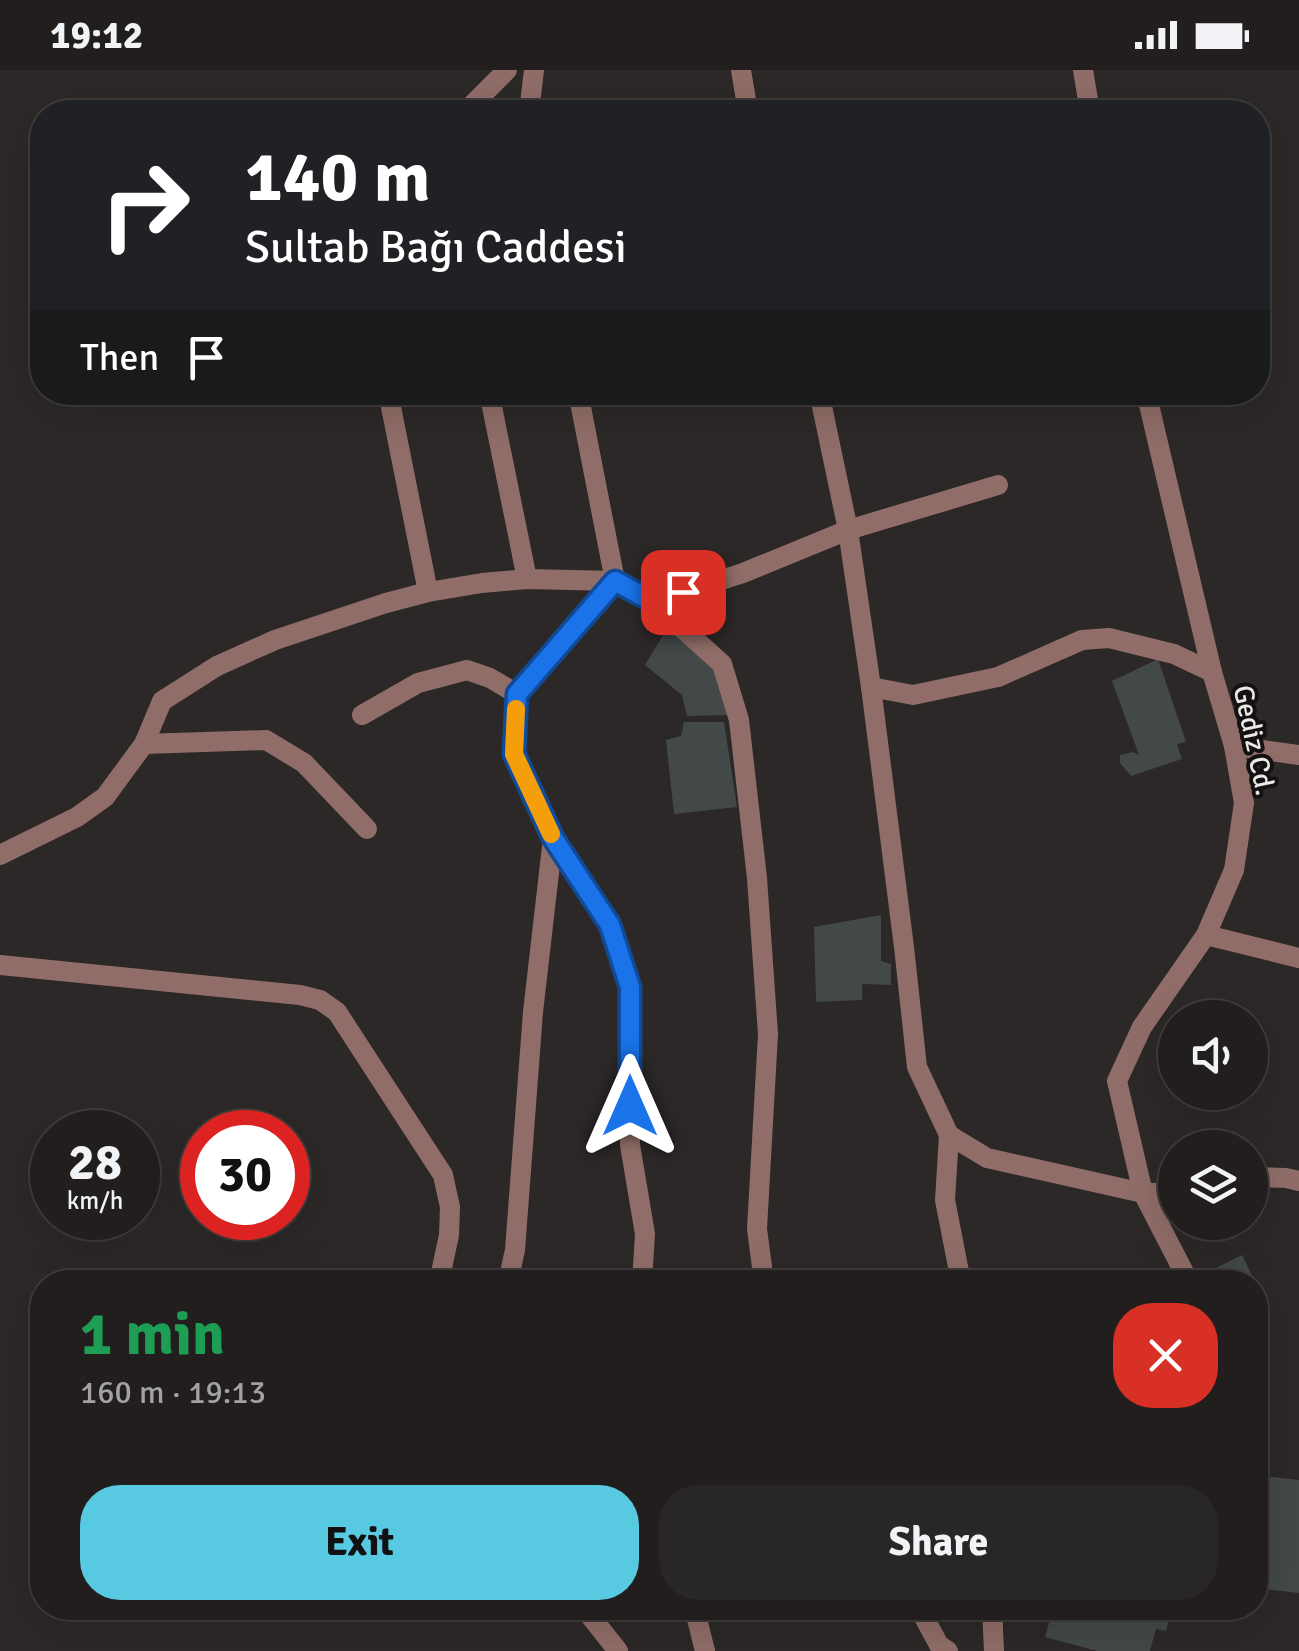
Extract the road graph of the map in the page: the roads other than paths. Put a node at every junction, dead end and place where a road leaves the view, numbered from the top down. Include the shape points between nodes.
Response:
1 (508, 70) edge
2 (534, 70) edge
3 (741, 70) edge
4 (1083, 70) edge
5 (477, 100) edge
6 (530, 100) edge
7 (746, 100) edge
8 (1088, 100) edge
9 (391, 405) edge
10 (493, 405) edge
11 (581, 405) edge
12 (822, 405) edge
13 (1149, 405) edge
14 (998, 485) dead end
15 (848, 530) junction
16 (527, 579) junction
17 (615, 581) junction
18 (428, 592) junction
19 (653, 602) junction
20 (1212, 672) junction
21 (871, 687) junction
22 (517, 694) junction
23 (362, 715) dead end
24 (144, 744) junction
25 (1234, 746) junction
26 (1299, 754) edge
27 (367, 829) dead end
28 (553, 838) junction
29 (0, 855) edge
30 (1206, 935) junction
31 (1299, 958) edge
32 (0, 965) edge
33 (948, 1135) junction
34 (1268, 1178) edge
35 (1299, 1181) edge
36 (1144, 1193) junction
37 (1158, 1193) edge
38 (442, 1270) edge
39 (511, 1270) edge
40 (642, 1270) edge
41 (762, 1270) edge
42 (959, 1270) edge
43 (1183, 1270) edge
44 (593, 1620) edge
45 (697, 1620) edge
46 (925, 1620) edge
47 (993, 1620) edge
48 (943, 1649) edge
49 (618, 1651) edge
50 (705, 1651) edge
51 (994, 1651) edge

1 - 5 street
2 - 6 street
3 - 7 street
4 - 8 street
9 - 18 street
10 - 16 street
11 - 17 street
12 - 15 street
13 - 20 street, Gediz Cd.
14 - 15 street
15 - 19 street
15 - 21 street
16 - 17 street
16 - 18 street
17 - 19 street
17 - 22 street
18 - 24 street via 275,640 217,666 162,701
19 - 41 street via 722,664 738,720 768,1034 757,1229
20 - 21 street via 1174,654 1109,638 1082,640 998,677 913,696
20 - 25 street, Gediz Cd.
21 - 33 street via 917,1067
22 - 23 street via 466,670 418,683
22 - 28 street via 514,754
24 - 27 street via 266,740 304,764
24 - 29 street via 105,797
25 - 26 street
25 - 30 street, Gediz Cd. via 1244,802 1234,870
28 - 39 street
28 - 40 street via 610,925 630,987 630,1145 644,1234
30 - 31 street
30 - 36 street, Gediz Cd. via 1142,1027 1117,1081
32 - 38 street via 320,1000 337,1012 443,1175 450,1208
33 - 36 street via 987,1158
33 - 42 street via 945,1200
34 - 35 street
36 - 37 street
36 - 43 street, Gediz Cd.
44 - 49 street
45 - 50 street
46 - 48 street
47 - 51 street

